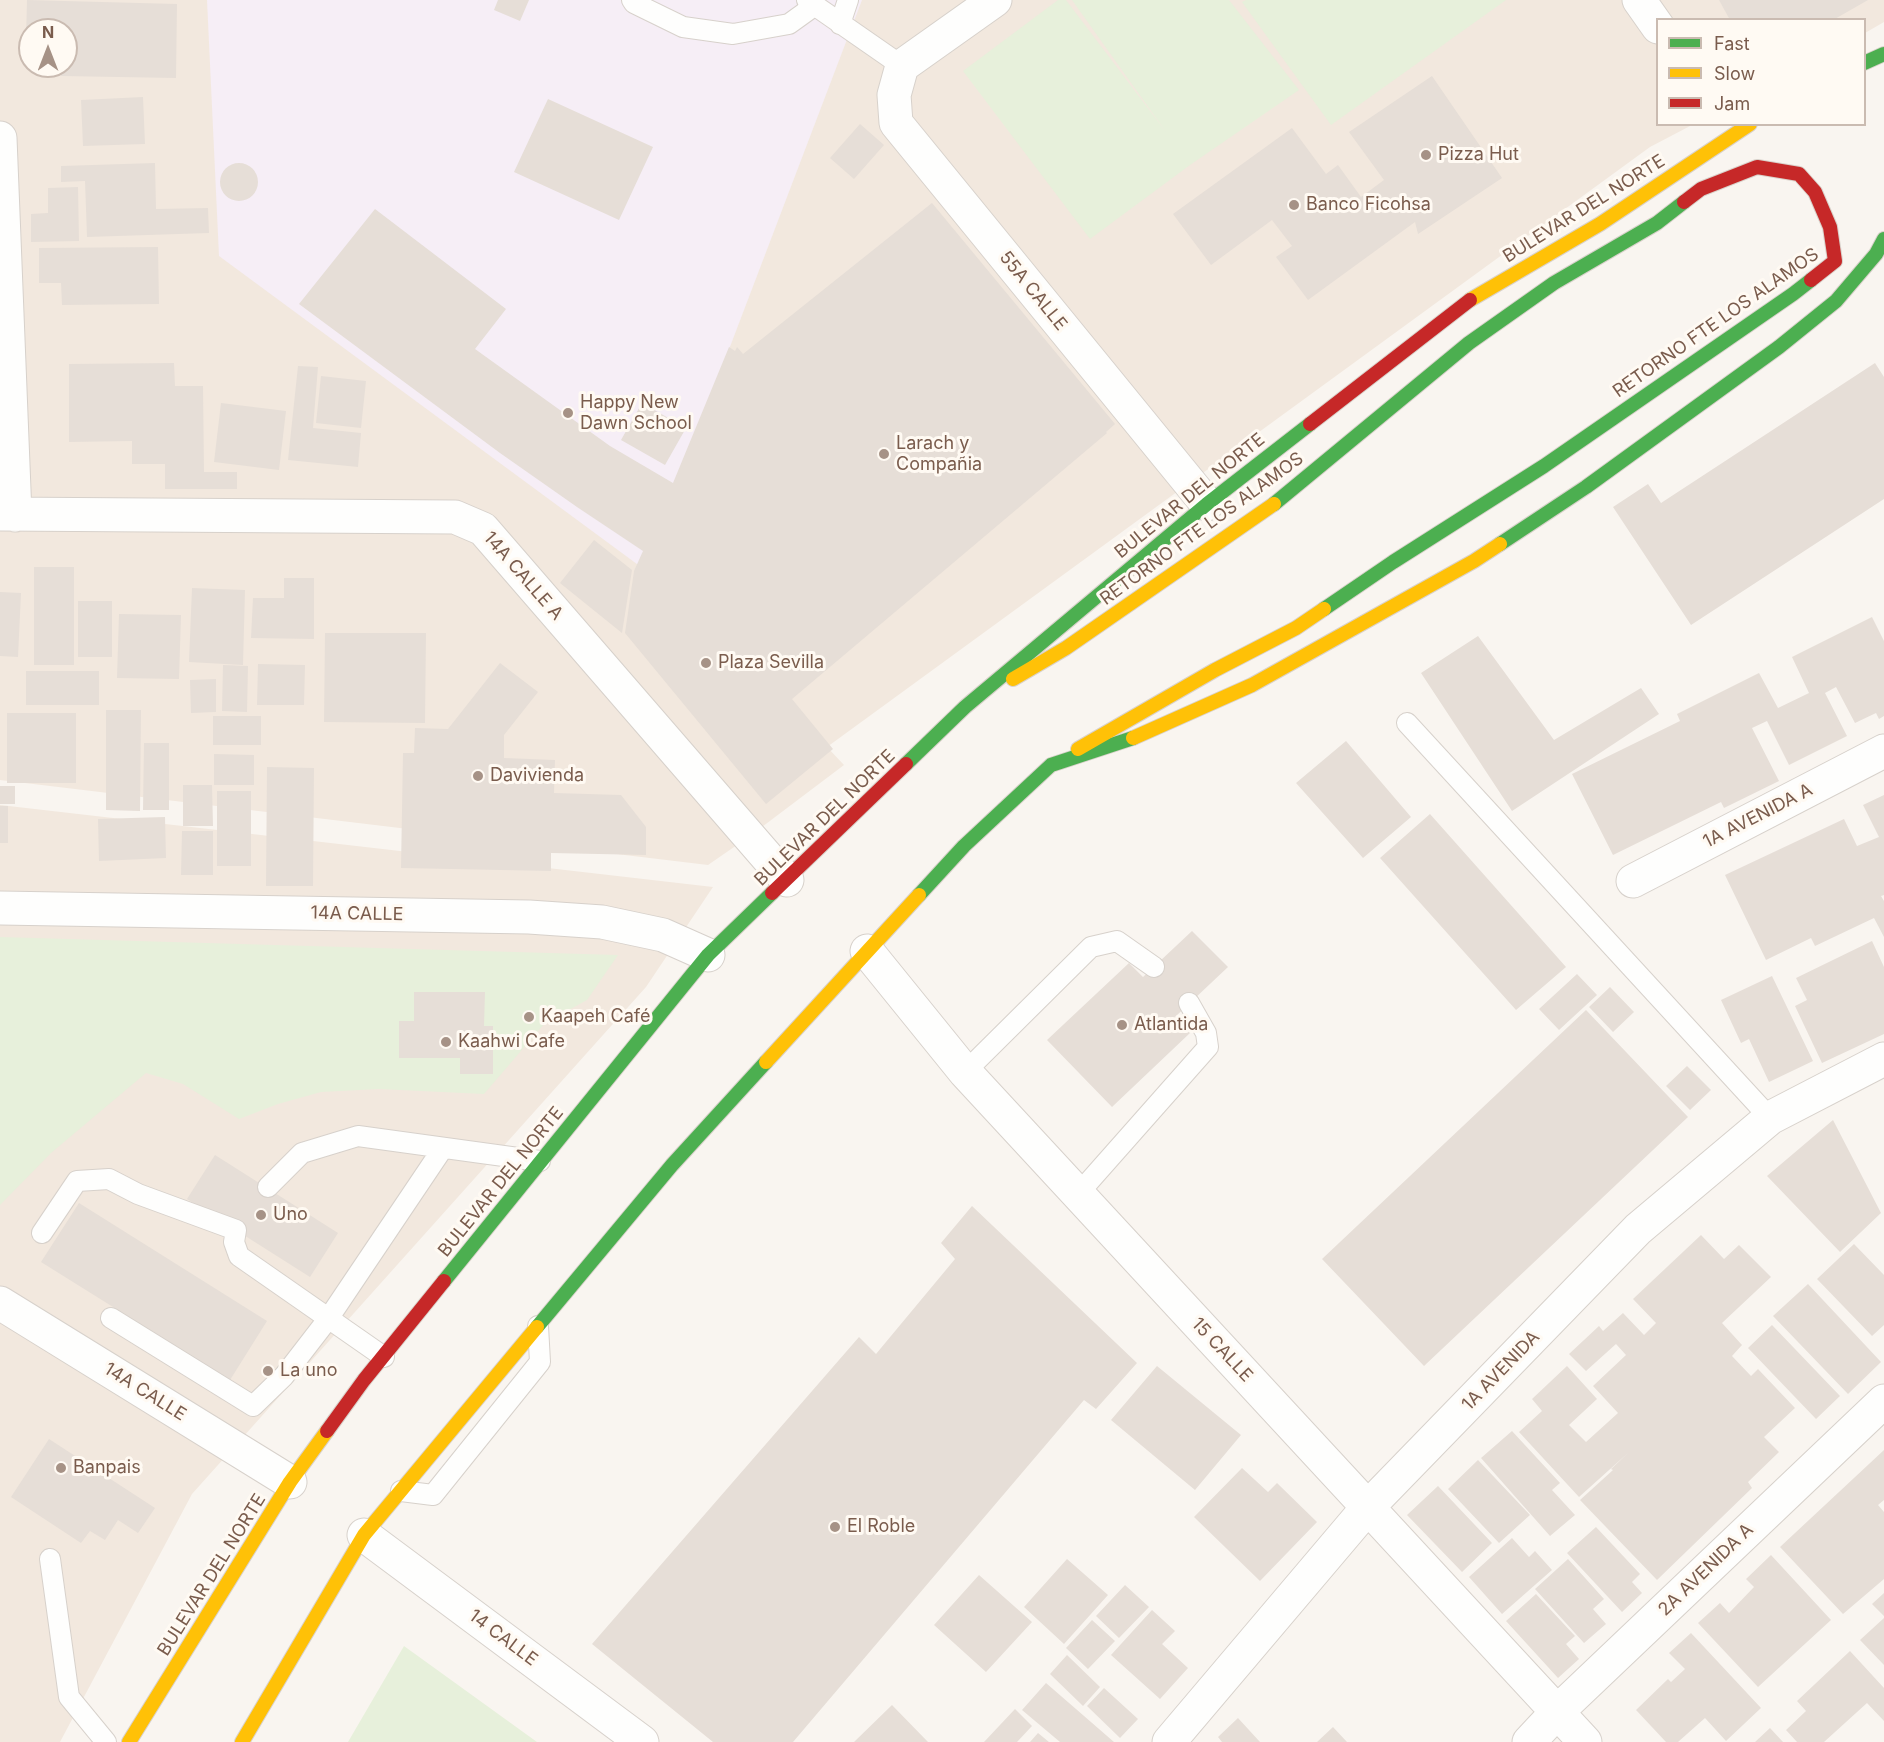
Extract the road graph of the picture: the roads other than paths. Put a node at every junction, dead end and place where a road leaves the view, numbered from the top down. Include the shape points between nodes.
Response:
1 (632, 0) edge
2 (848, 0) edge
3 (995, 0) edge
4 (1639, 0) edge
5 (811, 3) edge
6 (840, 24) junction
7 (1656, 24) edge
8 (1884, 54) edge
9 (1866, 62) edge
10 (902, 66) junction
11 (1736, 128) edge
12 (0, 138) edge
13 (0, 159) edge
14 (1884, 239) edge
15 (1207, 504) junction
16 (7, 515) edge
17 (965, 707) junction
18 (1407, 723) dead end
19 (1884, 751) edge
20 (1051, 765) junction
21 (787, 880) junction
22 (1633, 881) dead end
23 (0, 908) edge
24 (867, 951) junction
25 (708, 955) junction
26 (1154, 967) dead end
27 (1190, 1003) dead end
28 (1884, 1059) edge
29 (965, 1072) junction
30 (1770, 1118) junction
31 (443, 1149) junction
32 (540, 1161) junction
33 (268, 1187) dead end
34 (1078, 1194) junction
35 (42, 1233) dead end
36 (0, 1303) edge
37 (111, 1318) dead end
38 (328, 1319) junction
39 (538, 1326) junction
40 (384, 1357) junction
41 (1884, 1401) edge
42 (300, 1480) junction
43 (400, 1491) junction
44 (1368, 1507) junction
45 (364, 1535) junction
46 (50, 1559) dead end
47 (1557, 1712) junction
48 (106, 1742) edge
49 (129, 1742) edge
50 (242, 1742) edge
51 (642, 1742) edge
52 (1169, 1742) edge
53 (1529, 1742) edge
54 (1585, 1742) edge

1 - 5 lane via 683,27 733,34 789,24
2 - 6 lane
3 - 10 street
4 - 7 street
5 - 6 lane
6 - 10 lane
8 - 9 main road
10 - 15 street, 55A CALLE via 894,95 896,123
11 - 15 main road, BULEVAR DEL NORTE via 1600,224 1478,294
12 - 13 street
13 - 16 street
14 - 20 main road via 1836,301 1779,347 1586,487 1474,561 1252,685 1127,741
15 - 17 main road, BULEVAR DEL NORTE
16 - 21 street, 14A CALLE A via 455,517 483,529
17 - 20 main road, RETORNO FTE LOS ALAMOS via 1066,648 1280,500 1469,343 1554,283 1657,223 1701,189 1757,167 1799,174 1815,192 1830,227 1834,261 1793,294 1553,459 1296,628
17 - 21 main road, BULEVAR DEL NORTE
18 - 30 lane
19 - 22 street, 1A AVENIDA A
20 - 24 main road via 964,846
21 - 25 main road, BULEVAR DEL NORTE
23 - 25 street, 14A CALLE via 592,921 663,935
24 - 29 street, 15 CALLE
24 - 39 main road via 672,1165
25 - 32 main road, BULEVAR DEL NORTE
26 - 29 lane via 1117,941 1091,947
27 - 34 lane via 1206,1033 1208,1047
28 - 30 street, 1A AVENIDA
29 - 34 street, 15 CALLE
30 - 44 street, 1A AVENIDA via 1638,1229
31 - 32 lane
31 - 33 lane via 358,1136 302,1153
31 - 38 lane
32 - 40 main road, BULEVAR DEL NORTE
34 - 44 street, 15 CALLE
35 - 38 lane via 76,1181 109,1179 138,1194 236,1230 234,1242 239,1256
36 - 42 street, 14A CALLE
37 - 38 lane via 253,1406 284,1376
38 - 40 lane
39 - 43 main road
39 - 43 lane via 540,1362 433,1495
40 - 42 main road
40 - 42 main road, BULEVAR DEL NORTE via 364,1380
41 - 47 street, 2A AVENIDA A
42 - 49 main road, BULEVAR DEL NORTE
43 - 45 main road
44 - 47 street, 15 CALLE
44 - 52 street, 1A AVENIDA
45 - 50 main road
45 - 51 street, 14 CALLE
46 - 48 lane via 69,1697
47 - 53 street, 2A AVENIDA A
47 - 54 street, 15 CALLE

